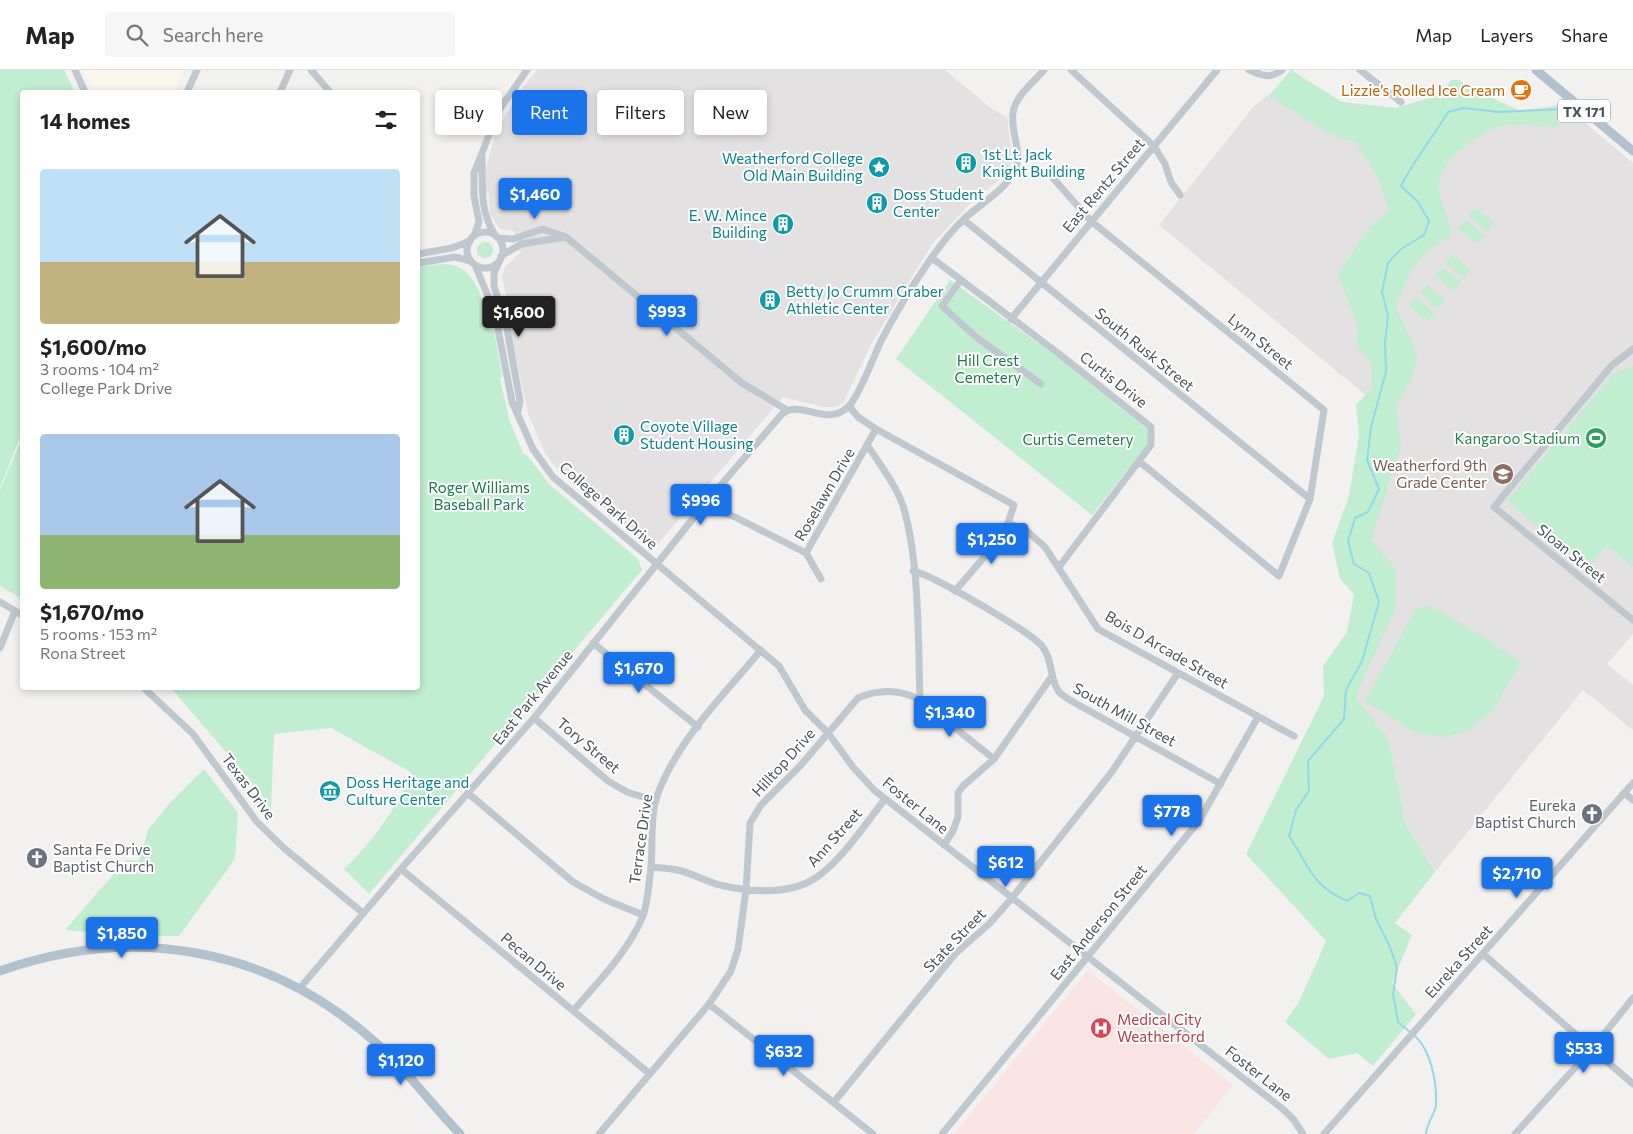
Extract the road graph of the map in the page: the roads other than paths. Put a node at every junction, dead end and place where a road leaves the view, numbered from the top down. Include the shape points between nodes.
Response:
1 (75, 70) edge
2 (197, 70) edge
3 (290, 70) edge
4 (311, 70) edge
5 (527, 70) edge
6 (1044, 70) edge
7 (1071, 70) edge
8 (1218, 70) edge
9 (1249, 70) edge
10 (1282, 70) edge
11 (1360, 70) edge
12 (1536, 70) edge
13 (84, 90) edge
14 (188, 90) edge
15 (281, 90) edge
16 (328, 90) edge
17 (1401, 102) dead end
18 (1154, 146) junction
19 (1633, 151) edge
20 (482, 154) junction
21 (1052, 177) dead end
22 (1180, 195) dead end
23 (964, 220) junction
24 (1091, 221) junction
25 (496, 237) junction
26 (566, 237) junction
27 (472, 238) junction
28 (420, 254) edge
29 (501, 258) junction
30 (932, 258) junction
31 (420, 263) edge
32 (473, 263) junction
33 (961, 280) junction
34 (1041, 282) junction
35 (1011, 319) junction
36 (1633, 349) edge
37 (1041, 384) dead end
38 (849, 406) junction
39 (787, 410) junction
40 (518, 411) junction
41 (876, 429) junction
42 (868, 446) junction
43 (1140, 462) junction
44 (1310, 499) junction
45 (703, 506) junction
46 (1008, 523) junction
47 (806, 552) junction
48 (657, 564) junction
49 (1059, 566) junction
50 (913, 571) junction
51 (821, 579) dead end
52 (954, 591) junction
53 (0, 602) edge
54 (15, 611) junction
55 (20, 614) edge
56 (1633, 620) edge
57 (593, 643) junction
58 (0, 648) edge
59 (761, 650) junction
60 (1178, 673) junction
61 (1052, 676) junction
62 (146, 690) edge
63 (920, 700) junction
64 (1258, 717) junction
65 (534, 718) junction
66 (698, 726) junction
67 (828, 733) junction
68 (1137, 736) junction
69 (1294, 736) dead end
70 (994, 759) junction
71 (1633, 783) edge
72 (1221, 784) junction
73 (1624, 793) junction
74 (469, 794) junction
75 (885, 799) junction
76 (1633, 800) edge
77 (656, 801) junction
78 (944, 845) junction
79 (651, 867) junction
80 (401, 869) junction
81 (746, 890) junction
82 (1012, 898) junction
83 (363, 913) junction
84 (644, 915) junction
85 (1483, 954) junction
86 (1087, 958) junction
87 (0, 972) edge
88 (300, 988) junction
89 (1633, 998) edge
90 (709, 1004) junction
91 (573, 1011) junction
92 (1592, 1049) junction
93 (650, 1074) junction
94 (1633, 1084) edge
95 (834, 1102) junction
96 (460, 1134) edge
97 (599, 1134) edge
98 (872, 1134) edge
99 (942, 1134) edge
100 (1303, 1134) edge
101 (1324, 1134) edge
102 (1515, 1134) edge

1 - 13 street
2 - 14 street
3 - 15 street
4 - 16 street
5 - 20 street via 499,110
6 - 23 street via 1021,95 1013,112 1017,165 1013,174
7 - 18 street
8 - 18 street, East Rentz Street
9 - 10 street via 1265,77 1274,76
11 - 17 street
12 - 19 main road, TX 171
18 - 22 street
18 - 24 street, East Rentz Street
20 - 25 street via 482,204 487,223
20 - 27 street via 474,173 479,222
21 - 24 street, Lynn Street
23 - 30 street
23 - 34 street, South Rusk Street
24 - 34 street, East Rentz Street
24 - 44 street, Lynn Street via 1324,410
25 - 26 street via 512,239 544,228
25 - 27 street via 482,233
25 - 29 street via 502,244
26 - 29 street via 521,244
26 - 39 street via 742,383
27 - 28 street via 452,248
27 - 32 street via 467,253
29 - 32 street via 486,268
29 - 40 street, College Park Drive via 494,273 494,286 520,400
30 - 33 street, Curtis Drive
30 - 38 street via 883,338
31 - 32 street via 455,257
32 - 40 street, College Park Drive via 495,313 512,402
33 - 35 street, Curtis Drive
33 - 37 street via 942,306 976,337
34 - 35 street, East Rentz Street
34 - 44 street, South Rusk Street
35 - 43 street, Curtis Drive via 1146,422 1151,428 1151,445
36 - 56 street, Sloan Street via 1612,365 1494,507
38 - 39 street via 829,416
38 - 41 street via 858,417
39 - 45 street, East Park Avenue
40 - 48 street, College Park Drive via 530,443 553,477
41 - 42 street, Roselawn Drive
41 - 46 street via 1014,505
42 - 47 street, Roselawn Drive
42 - 50 street via 902,504
43 - 44 street, Lynn Street via 1279,576
43 - 49 street, Curtis Drive
45 - 47 street, Roselawn Drive via 735,517
45 - 48 street, East Park Avenue
46 - 49 street, Bois D Arcade Street via 1028,532
46 - 52 street via 992,548
47 - 51 street
48 - 57 street, East Park Avenue
48 - 59 street, Foster Lane
49 - 60 street, Bois D Arcade Street via 1098,629
50 - 52 street, South Mill Street
50 - 63 street
52 - 61 street, South Mill Street via 1025,632 1042,646 1050,660
53 - 54 street
54 - 55 street
54 - 58 street
57 - 65 street, East Park Avenue
57 - 66 street
59 - 66 street, Terrace Drive
59 - 67 street, Foster Lane via 779,666 805,710
60 - 64 street, Bois D Arcade Street
60 - 68 street, State Street
61 - 68 street, South Mill Street via 1060,692 1075,703
61 - 70 street
62 - 83 street, Texas Drive via 193,734 257,822
63 - 67 street, Hilltop Drive via 904,692 871,692 858,698
63 - 70 street, Hilltop Drive
64 - 69 street, Bois D Arcade Street
64 - 72 street, East Anderson Street
65 - 74 street, East Park Avenue
65 - 77 street, Tory Street via 608,781 627,792
66 - 77 street, Terrace Drive via 665,778
67 - 75 street, Foster Lane via 863,779
67 - 81 street, Hilltop Drive via 761,805 750,823
68 - 72 street, South Mill Street
68 - 82 street, State Street
70 - 78 street via 958,793 958,817
71 - 73 street, Eureka Street
72 - 86 street, East Anderson Street via 1199,820
73 - 76 street
73 - 85 street, Eureka Street
74 - 80 street, East Park Avenue
74 - 84 street via 573,882
75 - 78 street, Foster Lane
75 - 81 street, Ann Street via 817,878 770,891
77 - 79 street, Terrace Drive
78 - 82 street, Foster Lane
79 - 81 street, Ann Street via 678,870 722,886
79 - 84 street, Terrace Drive
80 - 83 street, East Park Avenue
80 - 91 street, Pecan Drive
81 - 90 street, Hilltop Drive via 738,949 731,971
82 - 86 street, Foster Lane
82 - 95 street, State Street via 955,954
83 - 88 street, East Park Avenue
84 - 91 street, Terrace Drive via 617,959
85 - 92 street
85 - 101 street, Eureka Street
86 - 99 street, East Anderson Street
86 - 100 street, Foster Lane via 1284,1110
87 - 88 main road via 45,956 126,946 221,958
88 - 96 main road via 345,1016 377,1043
89 - 92 street
90 - 93 street, Hilltop Drive
90 - 95 street
91 - 93 street, Pecan Drive
92 - 94 street
92 - 102 street
93 - 97 street, Hilltop Drive
95 - 98 street

